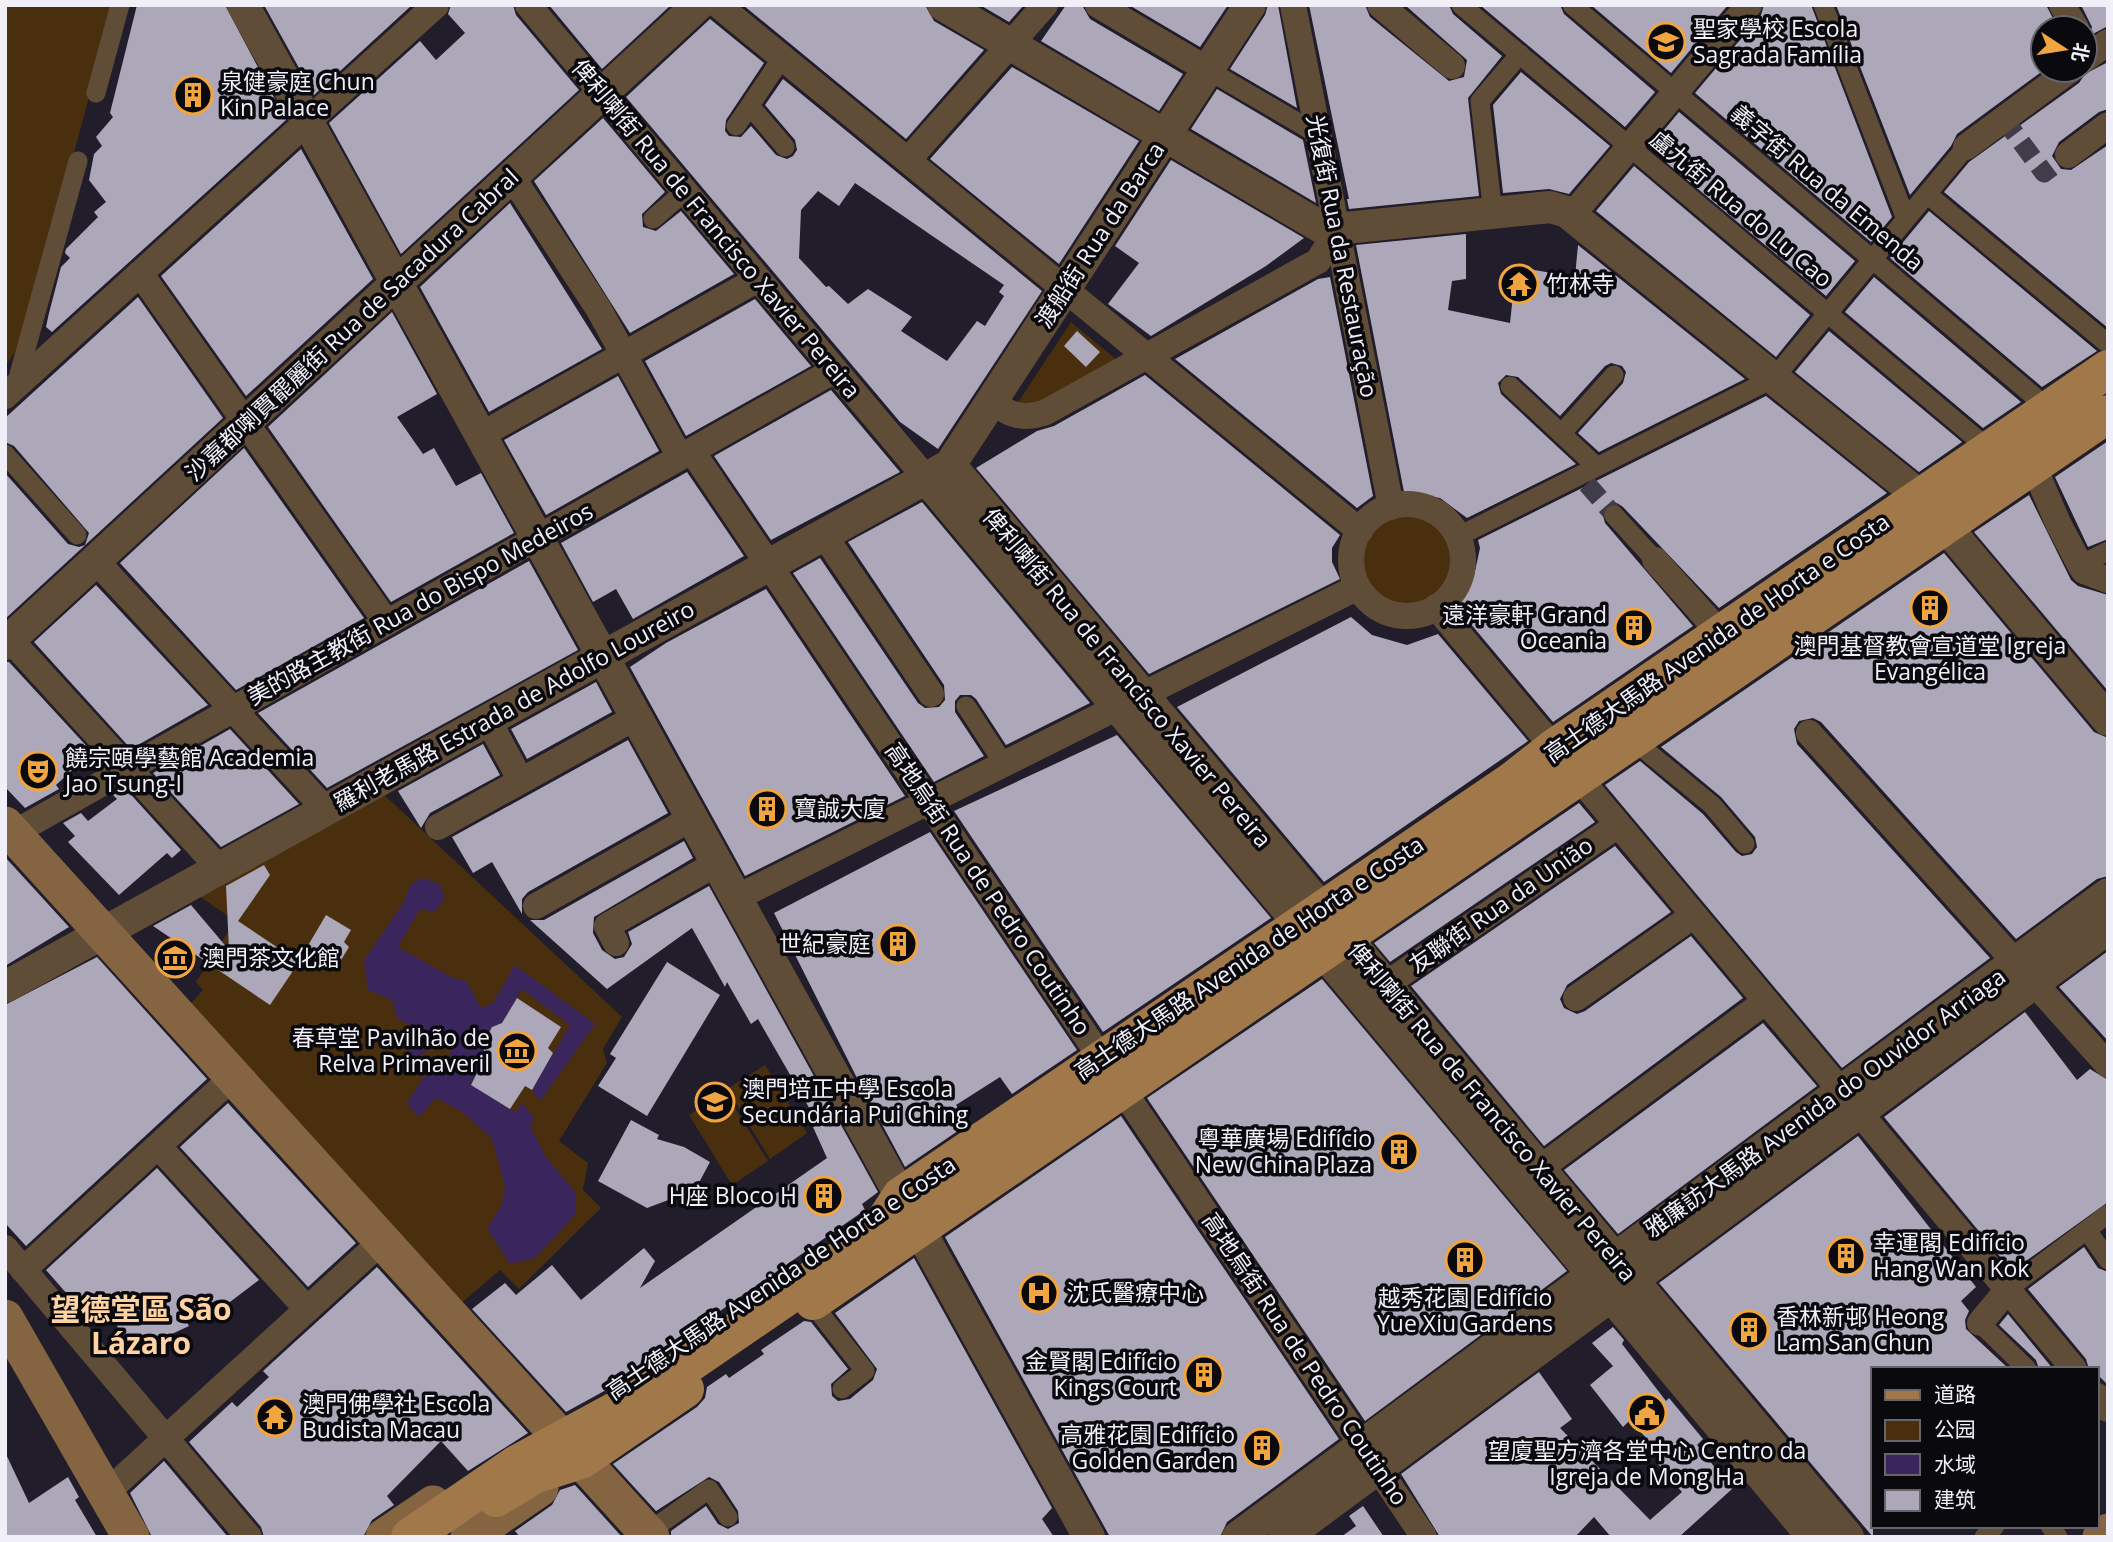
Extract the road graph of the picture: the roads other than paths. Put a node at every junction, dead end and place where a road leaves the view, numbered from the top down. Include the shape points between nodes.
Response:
1 (120, 5) edge
2 (243, 5) edge
3 (436, 5) edge
4 (528, 5) edge
5 (698, 5) edge
6 (718, 5) edge
7 (943, 5) edge
8 (1045, 5) edge
9 (1098, 5) edge
10 (1250, 5) edge
11 (1293, 5) edge
12 (1380, 5) edge
13 (1461, 5) edge
14 (1572, 5) edge
15 (1749, 5) edge
16 (1823, 5) edge
17 (1010, 45) junction
18 (1520, 54) junction
19 (782, 58) junction
20 (1452, 66) dead end
21 (1208, 70) junction
22 (2051, 84) edge
23 (1675, 92) junction
24 (96, 93) dead end
25 (602, 93) junction
26 (750, 106) junction
27 (307, 122) junction
28 (2108, 125) edge
29 (736, 126) dead end
30 (1319, 135) junction
31 (1164, 136) junction
32 (785, 147) dead end
33 (1629, 147) junction
34 (1966, 147) joint
35 (2068, 155) tunnel mouth
36 (908, 160) junction
37 (78, 161) dead end
38 (512, 177) junction
39 (685, 191) junction
40 (1927, 194) junction
41 (1493, 214) junction
42 (1572, 215) junction
43 (653, 219) dead end
44 (1906, 219) junction
45 (1337, 231) junction
46 (1873, 259) junction
47 (1331, 262) junction
48 (140, 273) junction
49 (758, 279) junction
50 (397, 283) junction
51 (1065, 289) junction
52 (1827, 313) junction
53 (2108, 344) edge
54 (624, 355) junction
55 (1146, 355) junction
56 (2108, 369) edge
57 (835, 370) junction
58 (1614, 375) dead end
59 (1774, 378) junction
60 (1510, 386) dead end
61 (11, 391) edge
62 (992, 399) junction
63 (2049, 409) junction
64 (2108, 414) edge
65 (245, 423) junction
66 (1560, 434) junction
67 (481, 435) junction
68 (1990, 450) junction
69 (5, 454) edge
70 (686, 454) junction
71 (2034, 465) junction
72 (938, 472) junction
73 (1588, 476) junction
74 (1921, 497) junction
75 (1391, 507) junction
76 (1614, 514) tunnel mouth
77 (1946, 524) junction
78 (1360, 531) junction
79 (78, 535) dead end
80 (824, 535) junction
81 (1457, 537) junction
82 (537, 538) junction
83 (2108, 551) edge
84 (1655, 560) joint
85 (96, 561) junction
86 (769, 565) junction
87 (2080, 565) junction
88 (2108, 580) edge
89 (1358, 587) junction
90 (1436, 607) junction
91 (387, 623) junction
92 (1721, 634) junction
93 (7, 639) edge
94 (603, 657) junction
95 (930, 694) dead end
96 (1130, 701) junction
97 (966, 706) dead end
98 (234, 709) junction
99 (636, 717) junction
100 (488, 720) junction
101 (2108, 720) edge
102 (1809, 733) dead end
103 (1633, 740) junction
104 (1566, 763) junction
105 (1004, 764) junction
106 (129, 768) junction
107 (521, 781) junction
108 (929, 802) junction
109 (326, 810) junction
110 (692, 818) junction
111 (1618, 825) junction
112 (438, 827) dead end
113 (8, 832) edge
114 (1745, 844) dead end
115 (717, 863) junction
116 (219, 868) junction
117 (2108, 894) edge
118 (736, 898) junction
119 (536, 906) dead end
120 (1694, 915) junction
121 (2108, 928) edge
122 (1322, 930) junction
123 (102, 933) junction
124 (616, 943) dead end
125 (2025, 973) junction
126 (1385, 985) junction
127 (5, 986) edge
128 (1576, 998) dead end
129 (1766, 1001) junction
130 (2108, 1065) edge
131 (1112, 1074) junction
132 (233, 1077) junction
133 (1851, 1101) junction
134 (158, 1146) junction
135 (1539, 1169) junction
136 (901, 1196) junction
137 (2108, 1214) edge
138 (919, 1229) junction
139 (2087, 1230) junction
140 (382, 1241) junction
141 (5, 1248) edge
142 (2108, 1260) edge
143 (23, 1269) junction
144 (1613, 1277) junction
145 (2008, 1289) junction
146 (811, 1302) junction
147 (307, 1309) junction
148 (5, 1318) edge
149 (1980, 1323) joint
150 (2019, 1367) edge
151 (2072, 1367) edge
152 (842, 1389) dead end
153 (556, 1432) junction
154 (166, 1438) junction
155 (1370, 1456) junction
156 (581, 1460) junction
157 (106, 1493) junction
158 (728, 1517) dead end
159 (2108, 1532) edge
160 (649, 1535) edge
161 (129, 1536) edge
162 (249, 1537) edge
163 (384, 1537) edge
164 (410, 1537) edge
165 (440, 1537) edge
166 (469, 1537) edge
167 (1089, 1537) edge
168 (1238, 1537) edge
169 (1285, 1537) edge
170 (1424, 1537) edge
171 (1814, 1537) edge
172 (1848, 1537) edge
173 (2101, 1537) edge

1 - 24 street
2 - 27 street
3 - 27 street
4 - 25 street, 俾利喇街 Rua de Francisco Xavier Pereira
5 - 25 street, 沙嘉都喇賈罷麗街 Rua de Sacadura Cabral
6 - 19 street
7 - 17 street
8 - 17 street
9 - 21 street
10 - 21 street, 渡船街 Rua da Barca
11 - 30 street, 光復街 Rua da Restauração
12 - 20 street
13 - 18 street, 盧九街 Rua do Lu Cao
14 - 23 street, 義字街 Rua da Emenda
15 - 23 street
16 - 44 street
17 - 31 street
17 - 36 street
18 - 33 street, 盧九街 Rua do Lu Cao
18 - 41 street via 1480,102
19 - 26 street
19 - 36 street
21 - 30 street
21 - 31 street, 渡船街 Rua da Barca
22 - 34 street
23 - 33 street
23 - 46 street, 義字街 Rua da Emenda
25 - 38 street, 沙嘉都喇賈罷麗街 Rua de Sacadura Cabral
25 - 39 street, 俾利喇街 Rua de Francisco Xavier Pereira
26 - 29 street
26 - 32 street
27 - 48 street
27 - 50 street
28 - 35 street
30 - 45 street, 光復街 Rua da Restauração
31 - 45 street via 1322,228
31 - 51 street, 渡船街 Rua da Barca
33 - 42 street
33 - 52 street, 盧九街 Rua do Lu Cao
34 - 40 street
36 - 51 street
37 - 61 street
38 - 50 street, 沙嘉都喇賈罷麗街 Rua de Sacadura Cabral
38 - 54 street, 高地烏街 Rua de Pedro Coutinho
39 - 43 street
39 - 49 street, 俾利喇街 Rua de Francisco Xavier Pereira
40 - 44 street
40 - 53 street
41 - 42 street via 1555,207
41 - 45 street
42 - 59 street
44 - 46 street
45 - 47 street, 光復街 Rua da Restauração
46 - 52 street
46 - 63 street, 義字街 Rua da Emenda
47 - 55 street
47 - 75 street, 光復街 Rua da Restauração
48 - 61 street
48 - 65 street
49 - 54 street
49 - 57 street, 俾利喇街 Rua de Francisco Xavier Pereira
50 - 65 street, 沙嘉都喇賈罷麗街 Rua de Sacadura Cabral
50 - 67 street
51 - 55 street
51 - 62 street, 渡船街 Rua da Barca
52 - 59 street
52 - 68 street, 盧九街 Rua do Lu Cao
54 - 67 street
54 - 70 street, 高地烏街 Rua de Pedro Coutinho
55 - 62 street via 1046,412 1029,417 1006,411
55 - 78 street
56 - 63 main road, 高士德大馬路 Avenida de Horta e Costa
57 - 70 street, 美的路主教街 Rua do Bispo Medeiros
57 - 72 street, 俾利喇街 Rua de Francisco Xavier Pereira via 905,453
58 - 66 street
59 - 73 street
59 - 74 street
60 - 66 street
62 - 72 street, 渡船街 Rua da Barca
63 - 68 main road, 高士德大馬路 Avenida de Horta e Costa
64 - 71 main road, 高士德大馬路 Avenida de Horta e Costa
65 - 85 street, 沙嘉都喇賈罷麗街 Rua de Sacadura Cabral
65 - 91 street
66 - 73 street
67 - 82 street
68 - 74 main road, 高士德大馬路 Avenida de Horta e Costa
69 - 79 street
70 - 82 street, 美的路主教街 Rua do Bispo Medeiros
70 - 86 street, 高地烏街 Rua de Pedro Coutinho
71 - 77 main road, 高士德大馬路 Avenida de Horta e Costa
71 - 87 street
72 - 80 street, 羅利老馬路 Estrada de Adolfo Loureiro
72 - 96 street, 俾利喇街 Rua de Francisco Xavier Pereira
73 - 81 street
74 - 77 street
74 - 92 main road, 高士德大馬路 Avenida de Horta e Costa
75 - 78 street via 1372,517
75 - 81 street via 1415,505 1432,511
76 - 84 street
77 - 101 street
77 - 103 main road, 高士德大馬路 Avenida de Horta e Costa
78 - 89 street via 1351,557
80 - 86 street, 羅利老馬路 Estrada de Adolfo Loureiro
80 - 95 street
81 - 90 street via 1461,573 1454,590
82 - 91 street, 美的路主教街 Rua do Bispo Medeiros
82 - 94 street
83 - 87 street
84 - 92 street
85 - 93 street, 沙嘉都喇賈罷麗街 Rua de Sacadura Cabral
85 - 98 street
86 - 94 street, 羅利老馬路 Estrada de Adolfo Loureiro
86 - 108 street, 高地烏街 Rua de Pedro Coutinho
87 - 88 street
89 - 90 street via 1373,605 1389,614 1408,617
89 - 96 street
90 - 104 street
91 - 98 street, 美的路主教街 Rua do Bispo Medeiros
92 - 104 main road, 高士德大馬路 Avenida de Horta e Costa
93 - 106 street
94 - 99 street
94 - 100 street, 羅利老馬路 Estrada de Adolfo Loureiro
96 - 105 street
96 - 122 street, 俾利喇街 Rua de Francisco Xavier Pereira
97 - 105 street
98 - 106 street, 美的路主教街 Rua do Bispo Medeiros
98 - 109 street
99 - 107 street
99 - 110 street
100 - 107 street
100 - 109 street, 羅利老馬路 Estrada de Adolfo Loureiro
102 - 125 street
103 - 104 main road, 高士德大馬路 Avenida de Horta e Costa
103 - 114 street via 1712,805
104 - 111 street
104 - 122 main road, 高士德大馬路 Avenida de Horta e Costa via 1512,781
105 - 108 street
106 - 113 street, 美的路主教街 Rua do Bispo Medeiros
106 - 116 street
107 - 112 street
108 - 118 street
108 - 131 street, 高地烏街 Rua de Pedro Coutinho
109 - 116 street, 羅利老馬路 Estrada de Adolfo Loureiro
110 - 115 street
110 - 119 street
111 - 120 street
111 - 126 street, 友聯街 Rua da União
113 - 123 main road
115 - 118 street
115 - 124 street via 607,926
116 - 123 street, 羅利老馬路 Estrada de Adolfo Loureiro
117 - 125 street, 雅廉訪大馬路 Avenida do Ouvidor Arriaga
118 - 136 street
120 - 128 street
120 - 129 street
121 - 125 street, 雅廉訪大馬路 Avenida do Ouvidor Arriaga
122 - 126 street, 俾利喇街 Rua de Francisco Xavier Pereira
122 - 131 main road, 高士德大馬路 Avenida de Horta e Costa
122 - 144 street, 俾利喇街 Rua de Francisco Xavier Pereira
123 - 127 street, 羅利老馬路 Estrada de Adolfo Loureiro
123 - 132 main road
125 - 130 street
125 - 133 street, 雅廉訪大馬路 Avenida do Ouvidor Arriaga
126 - 135 street, 俾利喇街 Rua de Francisco Xavier Pereira
129 - 133 street
129 - 135 street
131 - 136 main road, 高士德大馬路 Avenida de Horta e Costa
131 - 138 main road, 高士德大馬路 Avenida de Horta e Costa
131 - 155 street, 高地烏街 Rua de Pedro Coutinho
132 - 134 street
132 - 140 main road
133 - 144 street, 雅廉訪大馬路 Avenida do Ouvidor Arriaga
133 - 145 street
134 - 143 street
134 - 147 street
135 - 144 street, 俾利喇街 Rua de Francisco Xavier Pereira
136 - 138 street
136 - 153 main road, 高士德大馬路 Avenida de Horta e Costa
136 - 164 main road, bridge via 875,1236 639,1398 517,1464
137 - 139 street
138 - 146 main road, 高士德大馬路 Avenida de Horta e Costa
138 - 167 street
139 - 142 street
139 - 145 street
140 - 147 street
140 - 153 main road
141 - 143 street
143 - 154 street
144 - 155 street, 雅廉訪大馬路 Avenida do Ouvidor Arriaga
144 - 171 street, 俾利喇街 Rua de Francisco Xavier Pereira
144 - 172 street, 俾利喇街 Rua de Francisco Xavier Pereira
145 - 149 street
145 - 151 street
146 - 152 street via 865,1371
146 - 156 main road, 高士德大馬路 Avenida de Horta e Costa
147 - 154 street
148 - 157 main road
149 - 150 street
153 - 156 main road
153 - 163 main road, 高士德大馬路 Avenida de Horta e Costa via 508,1452
154 - 157 street
154 - 162 street
155 - 168 street, 雅廉訪大馬路 Avenida do Ouvidor Arriaga
155 - 169 street, 雅廉訪大馬路 Avenida do Ouvidor Arriaga
155 - 170 street, 高地烏街 Rua de Pedro Coutinho
156 - 160 main road
156 - 165 main road via 521,1482
156 - 166 main road, 高士德大馬路 Avenida de Horta e Costa
157 - 161 main road
158 - 160 street via 709,1489
159 - 173 main road

